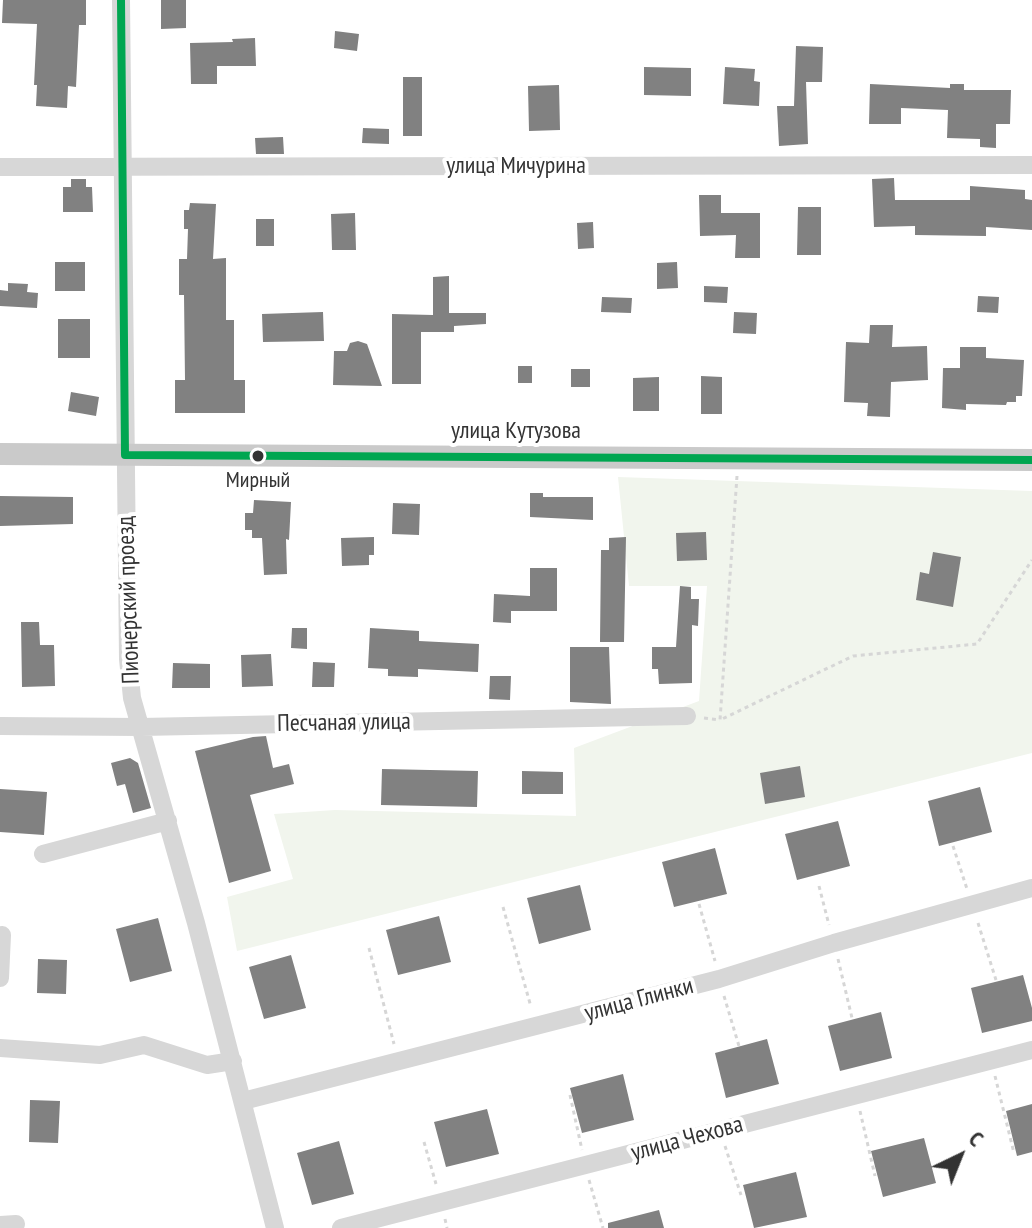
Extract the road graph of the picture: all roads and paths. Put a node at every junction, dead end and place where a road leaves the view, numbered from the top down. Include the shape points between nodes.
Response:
1 (121, 0) edge
2 (1032, 165) edge
3 (0, 167) edge
4 (124, 167) junction
5 (0, 454) edge
6 (125, 455) junction
7 (1032, 460) edge
8 (738, 471) dead end
9 (1032, 560) edge
10 (687, 716) dead end
11 (0, 726) edge
12 (141, 727) junction
13 (168, 821) junction
14 (43, 854) dead end
15 (1032, 888) edge
16 (699, 904) dead end
17 (503, 907) dead end
18 (2, 935) dead end
19 (369, 948) dead end
20 (0, 978) edge
21 (719, 979) junction
22 (537, 1027) junction
23 (739, 1046) dead end
24 (0, 1048) edge
25 (1032, 1050) edge
26 (991, 1060) junction
27 (233, 1061) junction
28 (399, 1063) junction
29 (856, 1095) junction
30 (243, 1101) junction
31 (720, 1131) junction
32 (1014, 1153) dead end
33 (875, 1176) dead end
34 (741, 1195) dead end
35 (275, 1228) edge
36 (341, 1228) edge

1 - 4 street, Пионерский проезд
2 - 4 street, улица Мичурина
3 - 4 street, улица Мичурина
4 - 6 street, Пионерский проезд
5 - 6 main road, улица Кутузова
6 - 7 main road, улица Кутузова
6 - 12 street, Пионерский проезд via 128,659
8 - 9 path via 720,720 853,656 977,644
10 - 12 street, Песчаная улица
11 - 12 street, Песчаная улица
12 - 13 street, Пионерский проезд
13 - 14 street
13 - 27 street, Пионерский проезд
15 - 21 street, улица Глинки
16 - 21 path
17 - 22 path
18 - 20 street
19 - 28 path
21 - 22 street, улица Глинки
21 - 23 path
22 - 28 street, улица Глинки
24 - 27 street via 100,1055 144,1045 207,1065
25 - 26 street, улица Чехова
26 - 29 street, улица Чехова
26 - 32 path
27 - 30 street, Пионерский проезд
28 - 30 street, улица Глинки
29 - 31 street, улица Чехова
29 - 33 path
30 - 35 street, Пионерский проезд
31 - 34 path
31 - 36 street, улица Чехова

